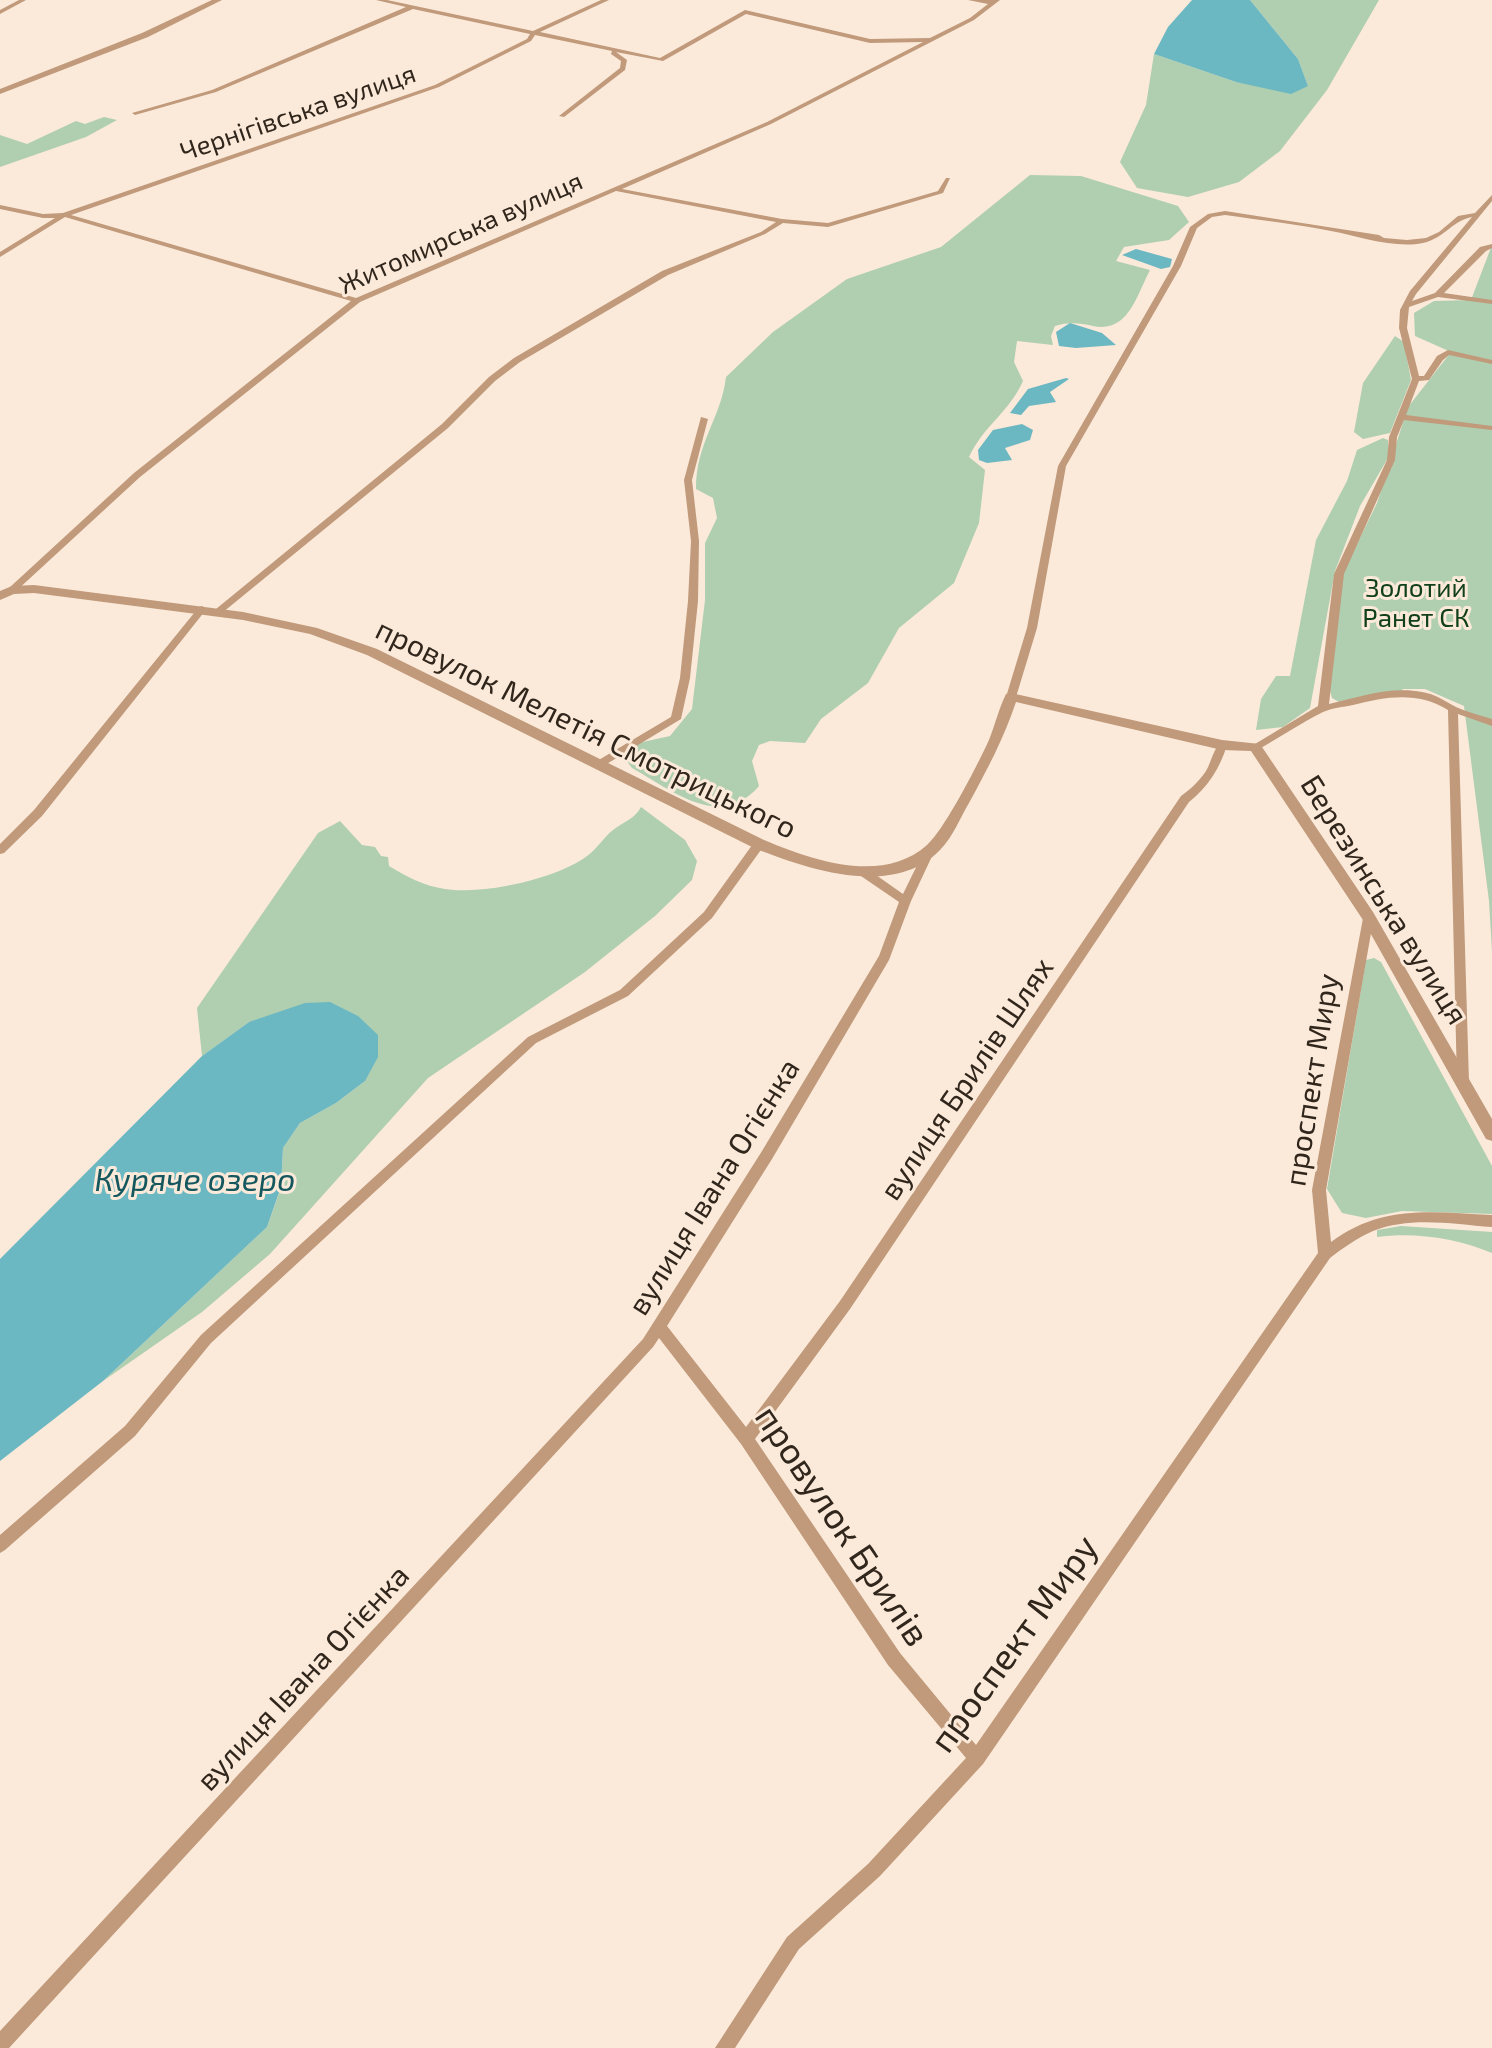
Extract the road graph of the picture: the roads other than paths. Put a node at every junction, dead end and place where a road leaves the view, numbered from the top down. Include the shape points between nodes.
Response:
1 (23, 0) edge
2 (218, 0) edge
3 (379, 0) edge
4 (606, 0) edge
5 (971, 0) edge
6 (996, 1) edge
7 (414, 4) edge
8 (0, 12) edge
9 (534, 33) junction
10 (931, 40) junction
11 (610, 52) junction
12 (637, 56) junction
13 (624, 60) junction
14 (0, 92) edge
15 (135, 113) dead end
16 (562, 116) dead end
17 (948, 179) dead end
18 (619, 190) junction
19 (1492, 197) edge
20 (0, 207) edge
21 (1228, 213) junction
22 (64, 215) junction
23 (1477, 215) junction
24 (782, 221) junction
25 (1492, 246) edge
26 (0, 255) edge
27 (1438, 295) junction
28 (357, 300) junction
29 (1492, 302) edge
30 (1408, 305) junction
31 (1492, 362) edge
32 (1416, 379) junction
33 (1400, 417) junction
34 (704, 419) dead end
35 (1492, 428) edge
36 (6, 593) edge
37 (202, 609) junction
38 (219, 611) junction
39 (1011, 697) junction
40 (1323, 708) junction
41 (1453, 709) junction
42 (1492, 723) edge
43 (1222, 745) junction
44 (1255, 747) junction
45 (601, 763) junction
46 (759, 844) junction
47 (0, 850) edge
48 (929, 852) junction
49 (862, 871) junction
50 (905, 901) junction
51 (1368, 916) junction
52 (1463, 1085) junction
53 (1492, 1134) edge
54 (1492, 1221) edge
55 (1325, 1254) junction
56 (659, 1327) junction
57 (746, 1439) junction
58 (0, 1545) edge
59 (977, 1758) junction
60 (0, 2044) edge
61 (724, 2048) edge

1 - 8 street
2 - 14 street
3 - 7 street
4 - 9 street, Чернігівська вулиця
5 - 6 street
6 - 10 street, Житомирська вулиця
7 - 9 street
7 - 15 street via 214,91
9 - 11 street
9 - 22 street, Чернігівська вулиця via 437,86
10 - 12 street via 870,41 745,12 661,60
10 - 18 street, Житомирська вулиця via 769,123
11 - 12 street
11 - 13 street
12 - 13 street
13 - 16 street via 623,69
17 - 24 street via 941,192 828,225
18 - 24 street
18 - 28 street, Житомирська вулиця
19 - 23 street
20 - 22 street
21 - 21 street via 1318,226 1347,231 1242,214
21 - 21 street via 1336,230 1379,237 1350,232
21 - 23 street via 1414,242 1439,235 1463,214
21 - 39 street, вулиця Івана Огієнка via 1210,215 1194,227 1062,466 1032,628
22 - 26 street, Чернігівська вулиця
22 - 28 street
23 - 30 street
24 - 38 street via 665,273 517,360 445,426
25 - 27 street
27 - 29 street
27 - 30 street
28 - 36 street, Житомирська вулиця via 137,475
30 - 32 street via 1403,328
31 - 32 street via 1448,352 1426,378
32 - 33 street
33 - 35 street
33 - 40 street via 1391,460 1339,574
34 - 45 street via 688,480 695,541 693,601 676,719
36 - 37 street, провулок Мелетія Смотрицького via 34,589
37 - 38 street, провулок Мелетія Смотрицького
37 - 47 street via 38,813
38 - 45 street, провулок Мелетія Смотрицького via 313,631 372,652
39 - 43 street
39 - 48 street, вулиця Івана Огієнка via 995,748
40 - 41 street via 1418,692
40 - 44 street
41 - 42 street
41 - 52 street, Березинська вулиця
43 - 44 street
43 - 57 street, вулиця Брилів Шлях via 1199,789 1185,799 845,1305
44 - 51 street, Березинська вулиця
45 - 46 street, провулок Мелетія Смотрицького
46 - 49 street, провулок Мелетія Смотрицького via 803,863
46 - 58 street via 708,915 645,974 624,993 532,1040 206,1339 130,1431
48 - 49 street, провулок Мелетія Смотрицького via 897,866
48 - 50 street, вулиця Івана Огієнка
49 - 50 street
50 - 56 street, вулиця Івана Огієнка via 885,957
51 - 52 street, Березинська вулиця
51 - 55 street, проспект Миру via 1319,1190
52 - 53 street, Березинська вулиця
54 - 55 street, проспект Миру via 1401,1218 1347,1235
55 - 59 street, проспект Миру
56 - 57 street, провулок Брилів
56 - 60 street, вулиця Івана Огієнка
57 - 59 street, провулок Брилів via 894,1659
59 - 61 street, проспект Миру via 874,1870 793,1943

